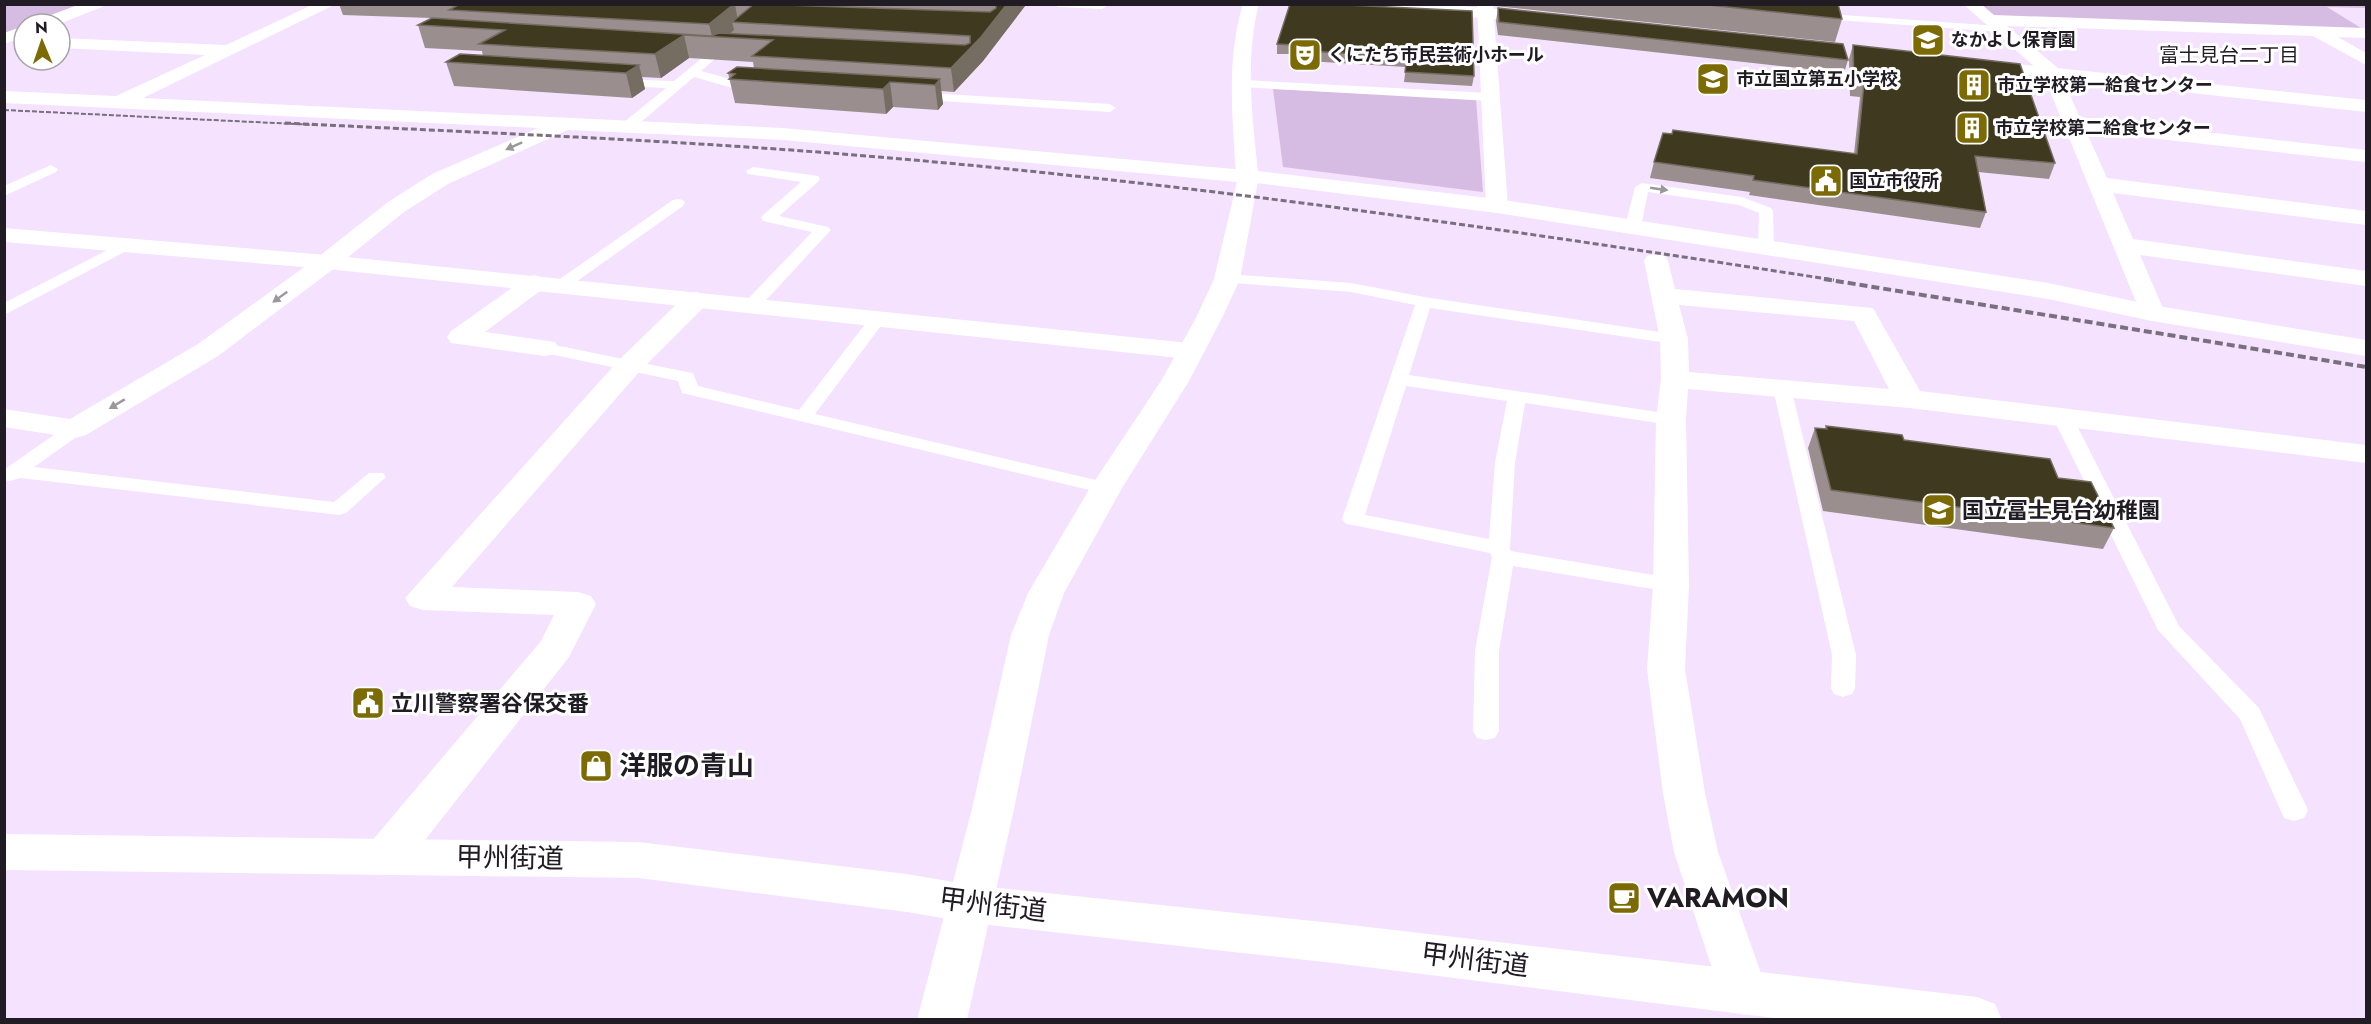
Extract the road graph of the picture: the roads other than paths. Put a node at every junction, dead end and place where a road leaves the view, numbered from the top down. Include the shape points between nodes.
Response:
1 (96, 4) edge
2 (283, 4) edge
3 (775, 4) edge
4 (1058, 4) edge
5 (1251, 4) edge
6 (1371, 4) edge
7 (1971, 4) edge
8 (330, 6) edge
9 (1102, 6) dead end
10 (1484, 8) edge
11 (72, 13) edge
12 (1804, 15) edge
13 (733, 20) edge
14 (762, 21) junction
15 (1566, 21) edge
16 (1995, 24) junction
17 (2315, 32) junction
18 (2367, 33) edge
19 (72, 44) edge
20 (229, 51) junction
21 (693, 51) edge
22 (723, 51) junction
23 (2367, 60) edge
24 (1956, 62) edge
25 (2051, 72) junction
26 (693, 73) junction
27 (597, 81) edge
28 (1243, 84) junction
29 (677, 85) junction
30 (771, 88) edge
31 (900, 95) edge
32 (4, 97) edge
33 (1490, 97) junction
34 (119, 102) junction
35 (2367, 105) edge
36 (1110, 108) dead end
37 (568, 123) junction
38 (2072, 123) junction
39 (629, 125) junction
40 (2367, 156) edge
41 (51, 169) dead end
42 (753, 171) dead end
43 (1248, 176) junction
44 (2098, 184) junction
45 (4, 192) edge
46 (678, 203) dead end
47 (1497, 206) junction
48 (2367, 218) edge
49 (1633, 227) junction
50 (4, 235) edge
51 (127, 245) junction
52 (2123, 245) junction
53 (1766, 248) junction
54 (1656, 261) dead end
55 (327, 262) junction
56 (1227, 279) junction
57 (2367, 279) edge
58 (547, 285) junction
59 (1665, 296) junction
60 (696, 300) junction
61 (1424, 302) junction
62 (751, 306) junction
63 (4, 309) edge
64 (2152, 313) junction
65 (878, 319) junction
66 (1674, 339) junction
67 (545, 348) joint
68 (2367, 348) edge
69 (1189, 351) junction
70 (629, 366) junction
71 (1398, 379) junction
72 (1675, 379) junction
73 (1782, 388) junction
74 (1517, 398) junction
75 (1909, 399) junction
76 (802, 417) junction
77 (4, 418) edge
78 (2063, 418) junction
79 (1671, 419) junction
80 (75, 429) junction
81 (2367, 454) edge
82 (10, 475) edge
83 (376, 477) dead end
84 (1107, 488) junction
85 (1501, 552) junction
86 (1671, 585) junction
87 (1843, 688) dead end
88 (1486, 731) dead end
89 (2294, 810) dead end
90 (4, 852) edge
91 (387, 855) junction
92 (970, 904) junction
93 (1744, 993) junction
94 (942, 1020) edge
95 (1977, 1020) edge

1 - 11 street
2 - 8 street
3 - 14 lane
4 - 9 lane
5 - 28 street via 1245,18
6 - 10 street
7 - 16 street
8 - 20 street
10 - 15 street
10 - 33 street
12 - 16 lane
13 - 14 lane
14 - 22 lane
16 - 17 street
16 - 25 street
17 - 18 street
17 - 23 street
19 - 20 street
20 - 34 street
21 - 22 lane
22 - 26 lane
24 - 25 street
25 - 35 street
25 - 38 street
26 - 29 lane
26 - 30 lane via 736,86
27 - 29 lane
28 - 33 lane
28 - 43 street
29 - 39 lane
31 - 36 lane
32 - 34 street
33 - 47 street
34 - 37 street
37 - 39 street
37 -> 55 street via 440,179 396,207
38 - 40 street
38 - 44 street
39 - 43 street via 783,134
41 - 45 lane
42 - 62 lane via 813,179 768,218 823,230
43 - 47 street
43 - 56 street
44 - 48 street
44 - 52 street
46 - 58 lane
47 - 49 street
49 - 53 street
49 -> 53 lane via 1642,187 1742,201 1766,211
50 - 51 street
51 - 55 street
51 - 63 lane
52 - 57 street
52 - 64 street
53 - 64 street via 2048,291
54 - 59 street
55 - 58 street
55 -> 80 street via 208,350
56 - 61 lane via 1330,284 1387,291
56 - 69 street
58 - 60 street
58 - 67 street via 462,338
59 - 66 street
59 - 75 street via 1864,314
60 - 62 street
60 - 70 street
61 - 66 lane
61 - 71 lane
62 - 65 street
64 - 68 street
65 - 69 street
65 - 76 lane
66 - 72 street
67 - 70 lane
69 - 84 street via 1175,381
70 - 76 lane via 687,376 689,389
70 - 91 street via 423,598 578,604 556,648
71 - 74 lane
71 - 85 lane via 1353,519
72 - 73 street
72 - 79 street
73 - 75 street
73 - 87 lane via 1844,655
74 - 79 lane
74 - 85 lane via 1505,463
75 - 78 street
76 - 84 lane
77 - 80 street
78 - 81 street
78 - 89 lane via 2170,630 2250,714
79 - 86 street
80 - 82 lane
82 - 83 lane via 339,508
84 - 92 street via 1046,593 1030,635
85 - 86 lane
85 - 88 lane via 1487,651
86 - 93 street via 1666,669 1684,793 1696,852
90 - 91 street, 甲州街道
91 - 92 street, 甲州街道 via 638,860
92 - 93 street, 甲州街道
92 - 94 street
93 - 95 street, 甲州街道

